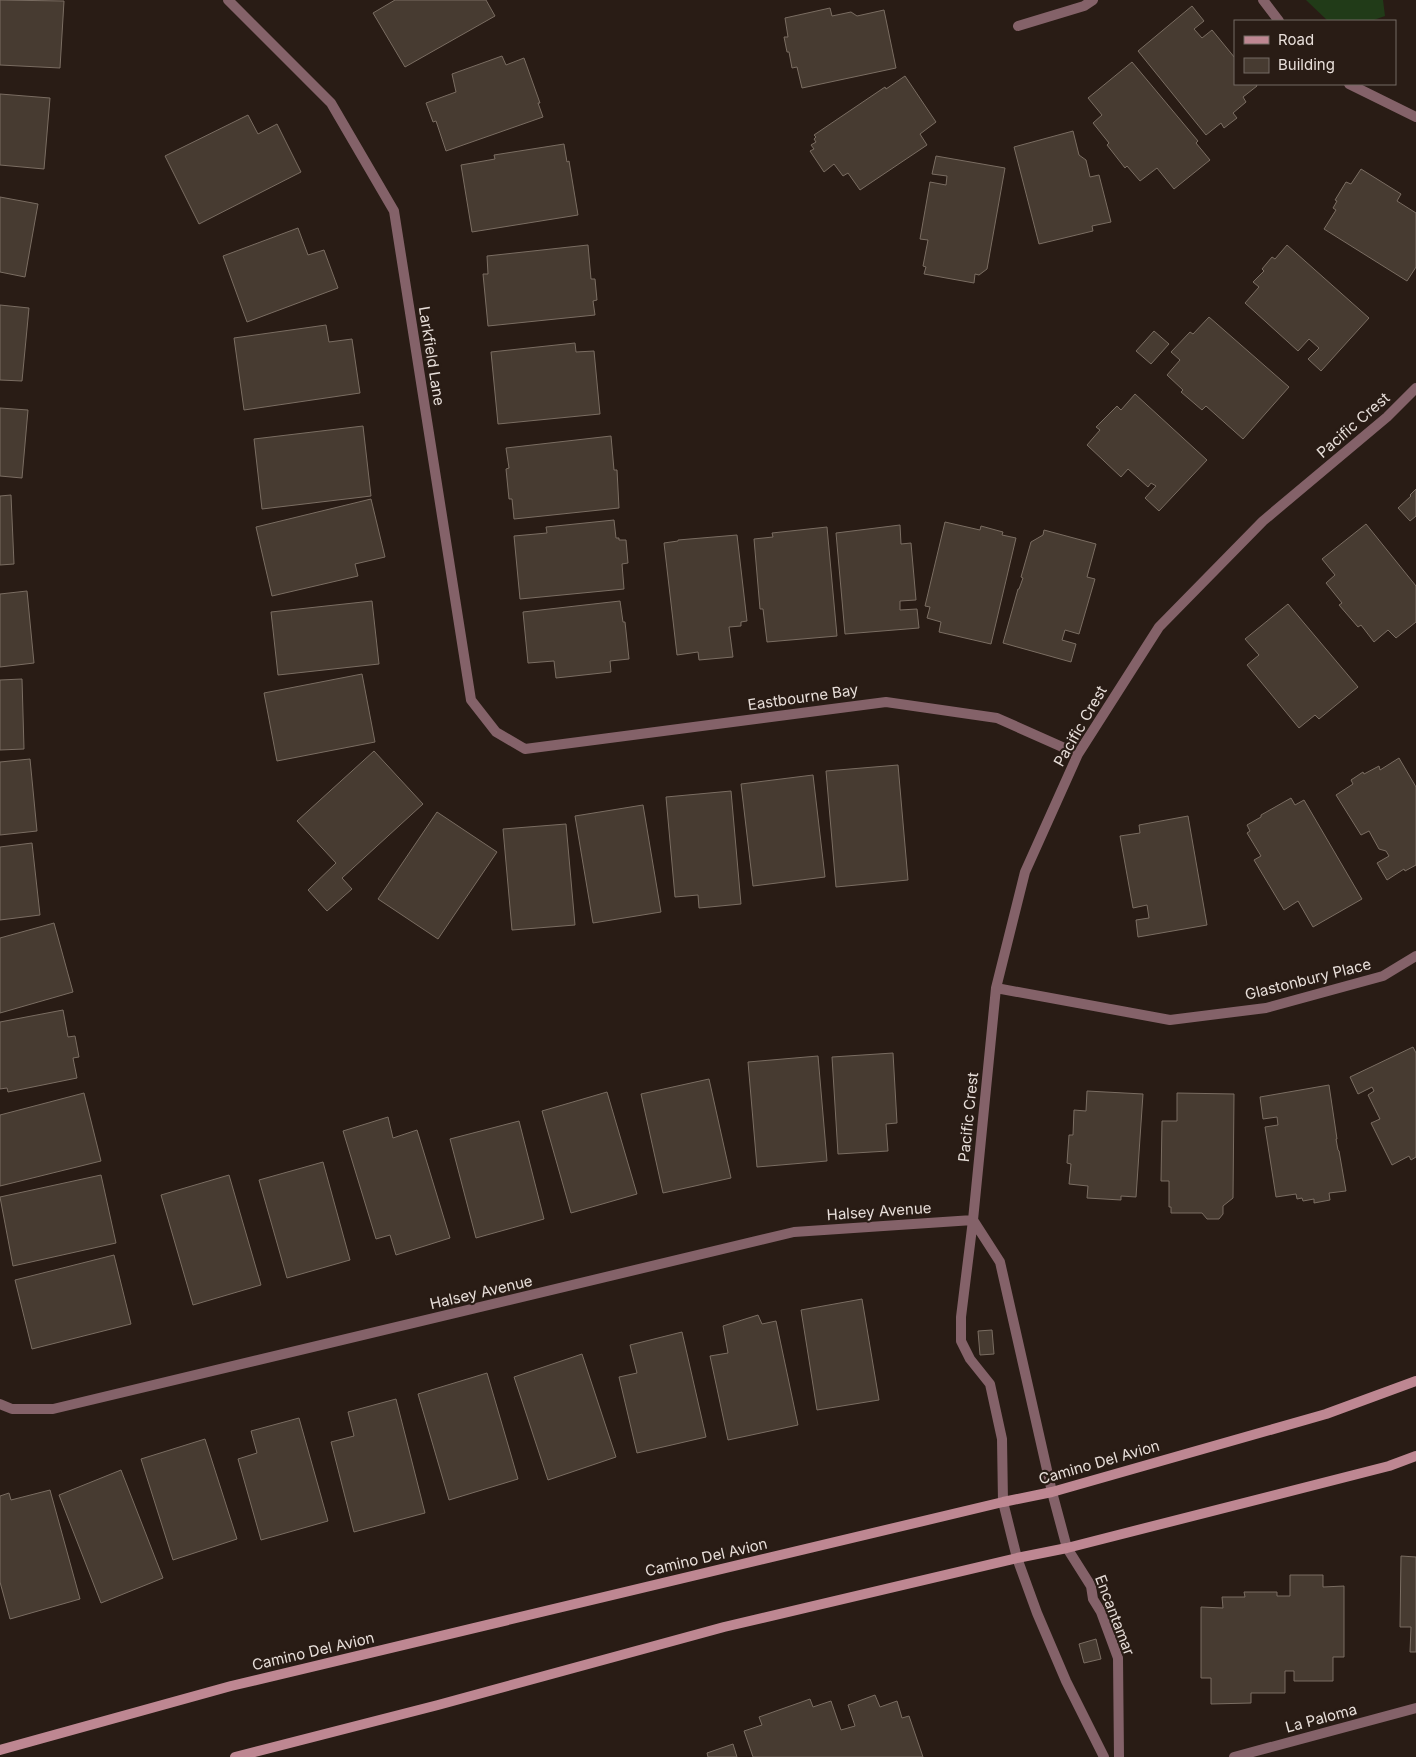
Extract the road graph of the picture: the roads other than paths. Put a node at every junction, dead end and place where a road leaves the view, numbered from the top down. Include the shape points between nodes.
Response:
1 (228, 0) edge
2 (1093, 0) edge
3 (1263, 0) edge
4 (1278, 20) edge
5 (1018, 26) dead end
6 (1351, 85) edge
7 (1416, 118) edge
8 (1416, 388) edge
9 (526, 749) joint
10 (1078, 754) junction
11 (1416, 956) edge
12 (996, 988) junction
13 (973, 1220) junction
14 (1416, 1381) edge
15 (0, 1404) edge
16 (1416, 1456) edge
17 (1052, 1492) junction
18 (1003, 1502) junction
19 (1067, 1548) junction
20 (1017, 1558) junction
21 (1416, 1708) edge
22 (0, 1750) edge
23 (235, 1757) edge
24 (1104, 1757) edge
25 (1119, 1757) edge
26 (1234, 1757) edge

1 - 9 street, Larkfield Lane via 330,103 394,211 471,700 496,732
2 - 5 street via 1084,6
3 - 4 street
6 - 7 street
8 - 10 street, Pacific Crest via 1387,417 1263,521 1159,627
9 - 10 street, Eastbourne Bay via 886,702 997,718
10 - 12 street, Pacific Crest via 1025,872
11 - 12 street, Glastonbury Place via 1383,976 1266,1008 1170,1020
12 - 13 street, Pacific Crest
13 - 15 street, Halsey Avenue via 794,1232 53,1409 12,1409
13 - 17 street via 1000,1262
13 - 18 street, Pacific Crest via 961,1341 970,1359 990,1384 1002,1439
14 - 17 main road, Camino Del Avion via 1326,1414
16 - 19 main road via 1389,1466
17 - 18 main road, Camino Del Avion
17 - 19 street
18 - 20 street, Pacific Crest
18 - 22 main road, Camino Del Avion via 231,1686
19 - 20 main road
19 - 25 street, Encantamar via 1091,1586 1093,1599 1118,1658
20 - 23 main road via 724,1627
20 - 24 street via 1066,1680
21 - 26 street, La Paloma

